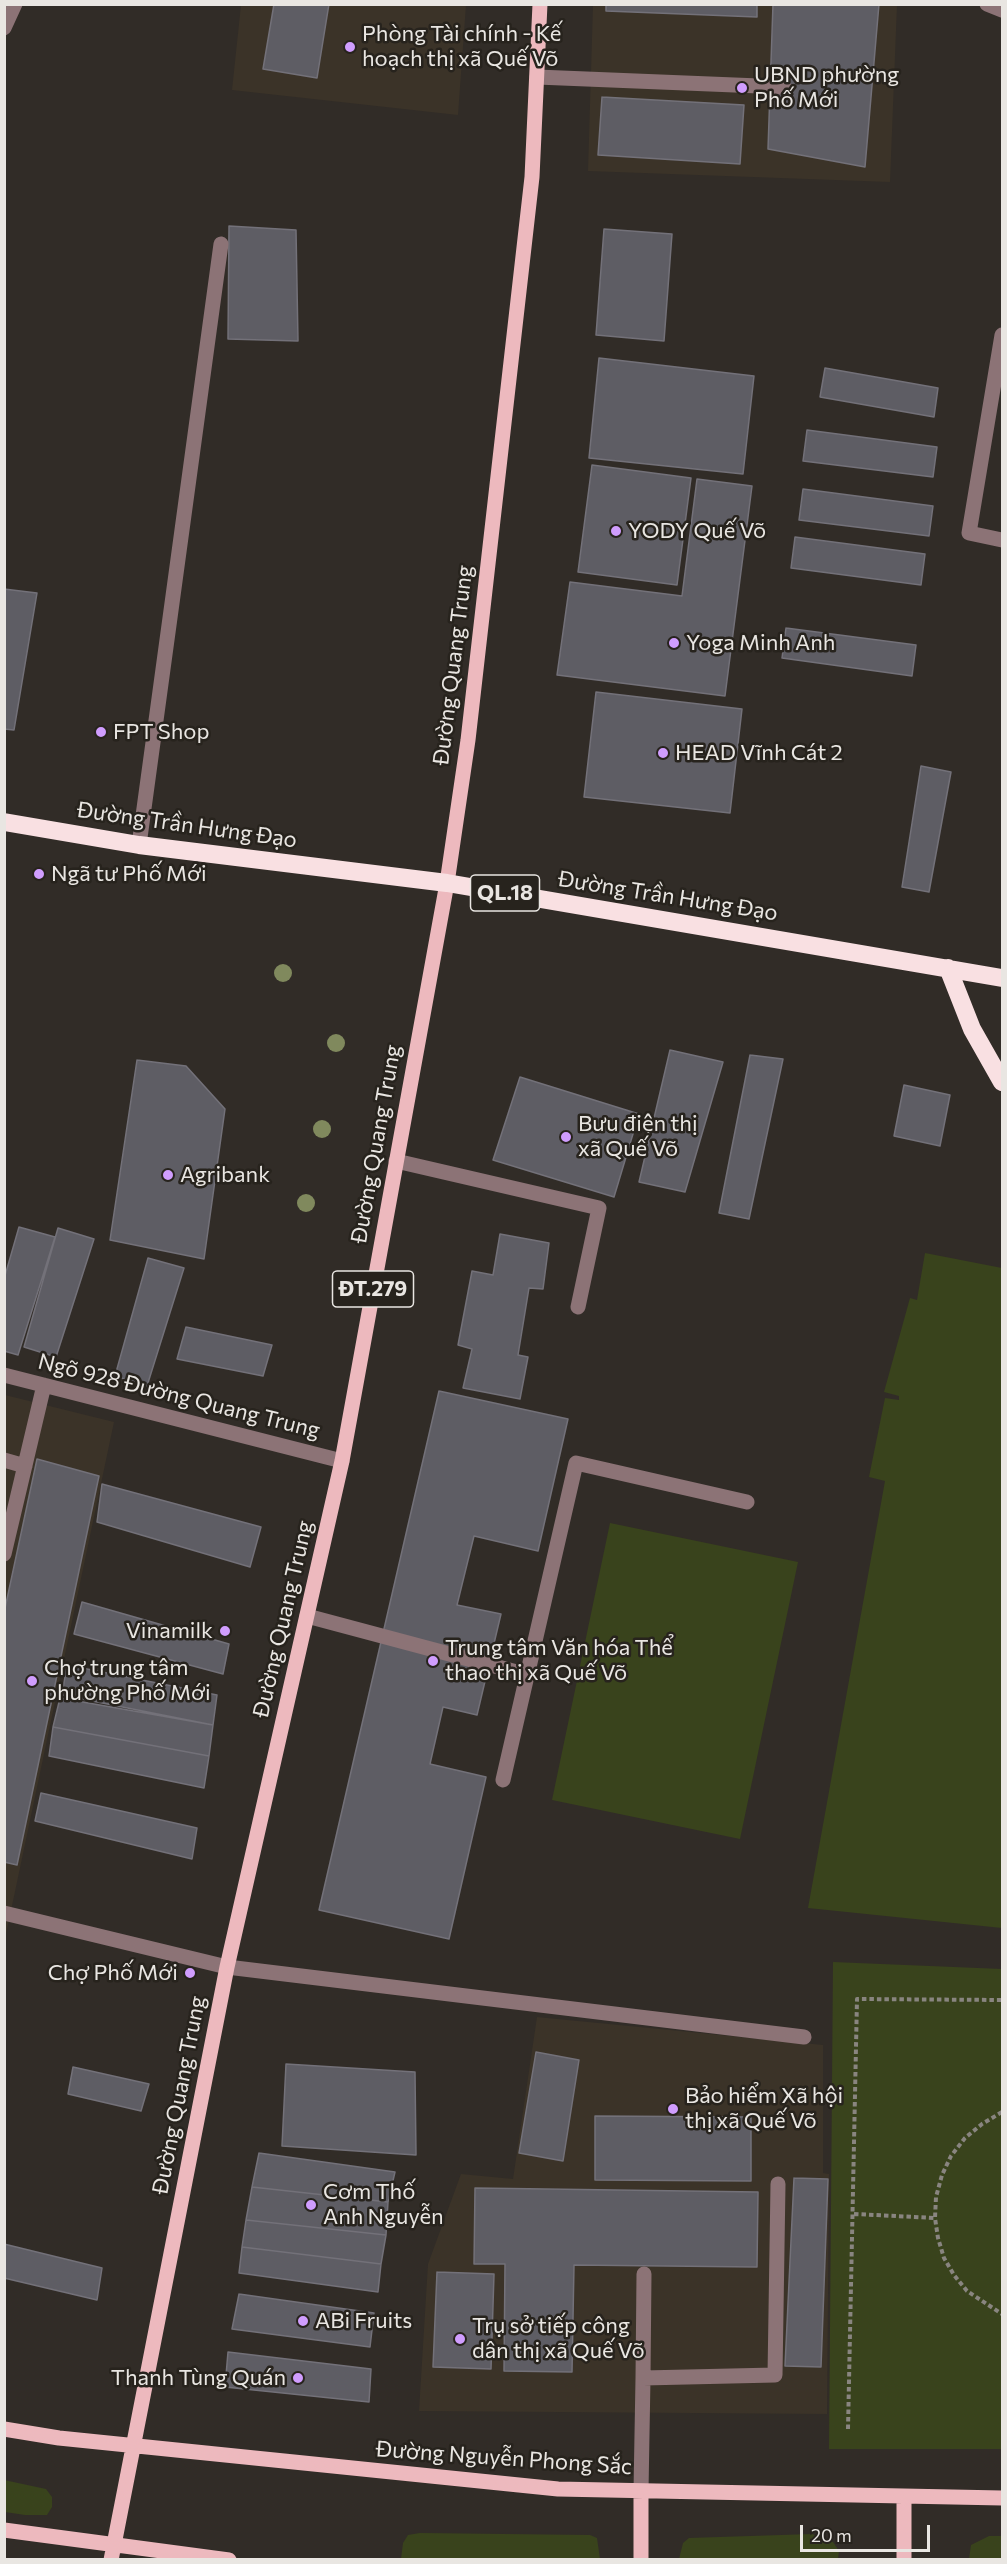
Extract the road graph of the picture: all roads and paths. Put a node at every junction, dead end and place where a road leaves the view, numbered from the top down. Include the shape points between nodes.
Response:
1 (15, 4) edge
2 (540, 4) edge
3 (987, 4) edge
4 (1002, 10) edge
5 (4, 28) edge
6 (537, 77) junction
7 (784, 87) dead end
8 (221, 244) dead end
9 (1002, 335) edge
10 (1002, 540) edge
11 (4, 822) edge
12 (139, 845) junction
13 (447, 883) junction
14 (948, 968) junction
15 (1002, 978) edge
16 (1002, 1082) edge
17 (396, 1161) junction
18 (578, 1307) dead end
19 (4, 1375) edge
20 (44, 1385) junction
21 (4, 1460) edge
22 (342, 1461) junction
23 (25, 1466) junction
24 (747, 1502) dead end
25 (4, 1554) edge
26 (307, 1616) junction
27 (528, 1675) junction
28 (503, 1780) dead end
29 (4, 1913) edge
30 (227, 1967) junction
31 (1002, 2000) edge
32 (804, 2037) dead end
33 (1002, 2112) edge
34 (778, 2184) dead end
35 (854, 2214) junction
36 (935, 2218) junction
37 (644, 2274) dead end
38 (1002, 2314) edge
39 (643, 2378) junction
40 (4, 2429) edge
41 (848, 2430) dead end
42 (133, 2446) junction
43 (641, 2491) junction
44 (904, 2497) junction
45 (1002, 2498) edge
46 (4, 2530) edge
47 (113, 2552) edge
48 (229, 2559) edge
49 (641, 2559) edge
50 (904, 2559) edge

1 - 5 street
2 - 6 main road, Đường Quang Trung / ĐT.279
3 - 4 street
6 - 7 street
6 - 13 main road, Đường Quang Trung / ĐT.279 via 528,212 468,740
8 - 12 street
9 - 10 street via 969,534
11 - 12 highway, Đường Trần Hưng Đạo / QL.18
12 - 13 highway, Đường Trần Hưng Đạo / QL.18
13 - 14 highway, Đường Trần Hưng Đạo / QL.18
13 - 17 main road, Đường Quang Trung / ĐT.279
14 - 15 highway, Đường Trần Hưng Đạo / QL.18
14 - 16 highway via 972,1029
17 - 18 street via 599,1208
17 - 22 main road, Đường Quang Trung / ĐT.279
19 - 20 street, Ngõ 928 Đường Quang Trung
20 - 22 street, Ngõ 928 Đường Quang Trung
20 - 23 street
21 - 23 street
22 - 26 main road, Đường Quang Trung / ĐT.279
23 - 25 street
24 - 27 street via 576,1463
26 - 27 street
26 - 30 main road, Đường Quang Trung / ĐT.279
27 - 28 street
29 - 30 street
30 - 32 street
30 - 42 main road, Đường Quang Trung / ĐT.279
31 - 35 path via 857,1999
33 - 36 path via 981,2124 951,2156 936,2197
34 - 39 street via 775,2375
35 - 36 path
35 - 41 path
36 - 38 path via 944,2258 954,2275 967,2291
37 - 39 street
39 - 43 street
40 - 42 main road, Đường Nguyễn Phong Sắc
42 - 43 main road, Đường Nguyễn Phong Sắc via 558,2489
42 - 47 main road, Đường Quang Trung / ĐT.279
43 - 44 main road, Đường Nguyễn Phong Sắc
43 - 49 main road
44 - 45 main road, Đường Nguyễn Phong Sắc
44 - 50 main road
46 - 47 main road
47 - 48 main road

